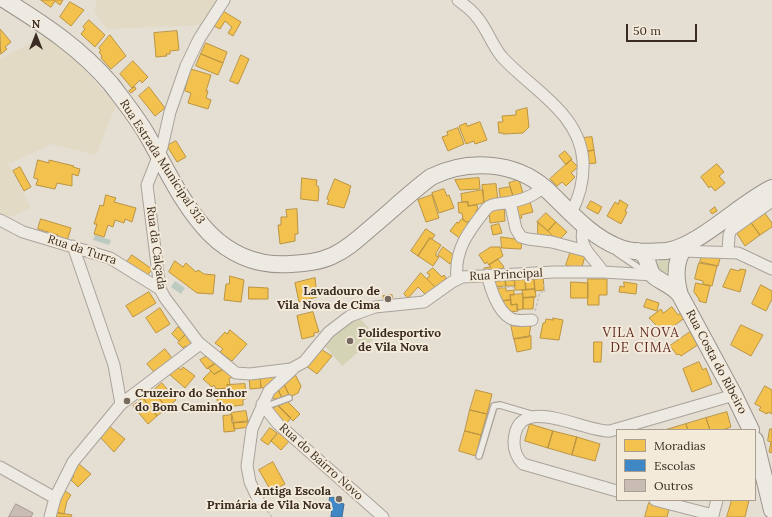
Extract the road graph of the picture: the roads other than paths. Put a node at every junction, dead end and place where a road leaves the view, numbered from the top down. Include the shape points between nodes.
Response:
1 (5, 0) edge
2 (224, 0) edge
3 (458, 0) edge
4 (158, 157) junction
5 (543, 187) junction
6 (772, 188) edge
7 (772, 201) edge
8 (510, 202) junction
9 (571, 214) junction
10 (0, 220) edge
11 (584, 225) junction
12 (599, 236) junction
13 (73, 246) junction
14 (586, 251) junction
15 (728, 252) junction
16 (667, 262) junction
17 (772, 269) edge
18 (603, 272) junction
19 (487, 275) junction
20 (457, 280) junction
21 (160, 289) junction
22 (532, 320) road end
23 (200, 344) junction
24 (294, 368) junction
25 (734, 395) junction
26 (289, 398) dead end
27 (121, 404) junction
28 (263, 406) junction
29 (536, 416) junction
30 (620, 429) edge
31 (751, 429) edge
32 (616, 430) edge
33 (756, 444) edge
34 (479, 456) dead end
35 (0, 467) edge
36 (616, 484) edge
37 (604, 487) junction
38 (616, 491) edge
39 (55, 498) junction
40 (258, 499) road end
41 (659, 501) edge
42 (717, 501) edge
43 (772, 510) edge
44 (714, 516) edge
45 (50, 517) edge
46 (383, 517) edge

1 - 4 main road, Rua Estrada Municipal 313 via 53,30 89,61 137,120
2 - 4 street, Rua da Calçada via 201,35 188,61
3 - 9 street via 477,16 498,53 556,106 578,134 582,147 584,174 582,188
4 - 5 main road, Rua Estrada Municipal 313 via 191,212 206,231 233,252 267,264 306,263 331,257 343,251 431,178 456,168 468,165 491,166 512,171
4 - 21 street, Rua da Calçada via 147,189
5 - 8 street via 531,196
5 - 9 main road, Rua Estrada Municipal 313
6 - 16 main road via 757,196
7 - 15 street via 731,230
8 - 14 street via 517,232 521,237
8 - 20 street via 488,207 464,240 458,254
9 - 11 main road, Rua Estrada Municipal 313
10 - 13 street, Rua da Turra via 23,232
11 - 12 main road, Rua Estrada Municipal 313
11 - 14 street via 582,241
12 - 16 main road, Rua Estrada Municipal 313 via 618,247
12 - 16 lane via 632,264
13 - 21 street, Rua da Turra via 117,261
13 - 27 street via 114,364
14 - 18 street
15 - 16 street, Rua Principal
15 - 17 street, Rua Principal via 748,256
16 - 18 street, Rua Principal
16 - 25 main road, Rua Costa do Ribeiro via 670,285 680,295
18 - 19 street, Rua Principal
19 - 20 street, Rua Principal
19 - 22 street via 492,293 508,316 515,320
20 - 24 street, Rua Principal via 424,302 375,307 350,316 329,332 304,362
21 - 23 street, Rua da Calçada
23 - 24 street, Rua da Calçada via 236,373 250,374
23 - 27 street
24 - 28 street, Rua Principal via 273,385
25 - 30 street
25 - 31 main road, Rua Costa do Ribeiro
26 - 28 lane
27 - 39 street via 79,453
28 - 40 street, Rua Principal via 252,429 247,457 248,475
28 - 46 street, Rua do Bairro Novo via 278,424
29 - 32 street via 598,430
29 - 34 lane via 500,405 494,406
29 - 37 street via 525,419 516,430 514,448 520,461 531,467
33 - 43 main road
35 - 39 street
36 - 37 street
37 - 38 street
39 - 45 street
41 - 44 street
42 - 44 street

